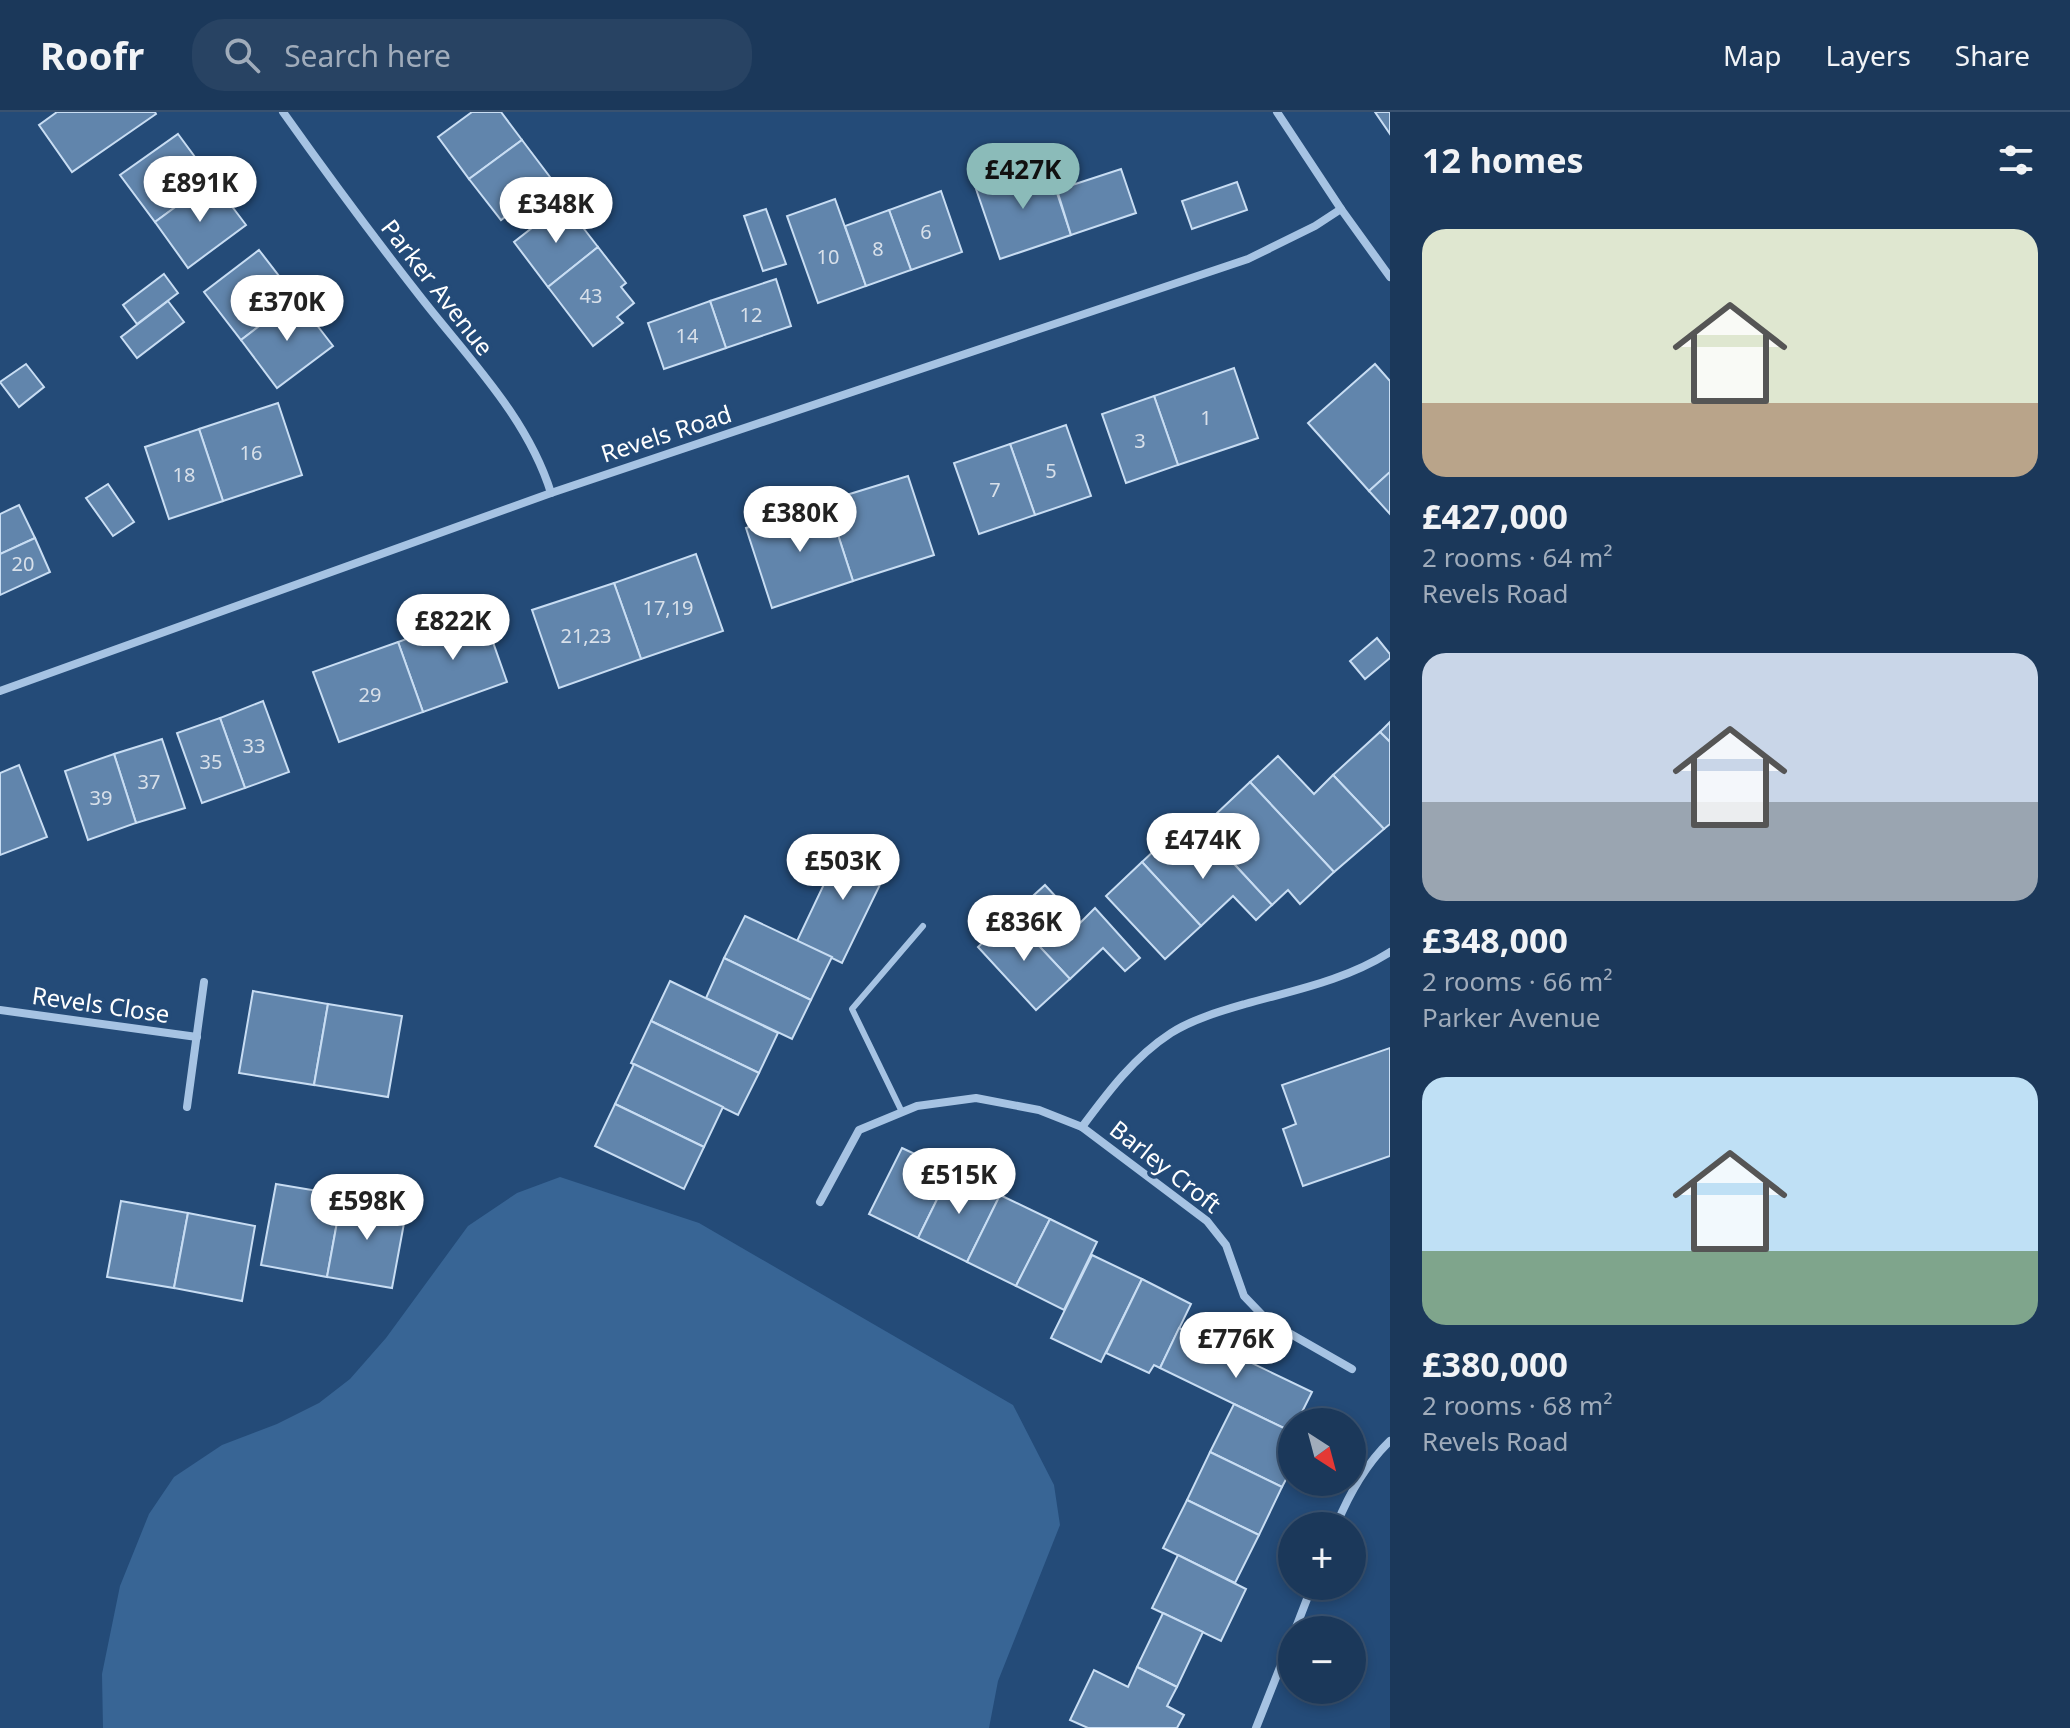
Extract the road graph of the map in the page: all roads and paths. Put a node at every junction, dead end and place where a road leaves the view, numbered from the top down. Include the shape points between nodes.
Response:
1 (283, 112) edge
2 (1277, 112) edge
3 (1341, 209) junction
4 (1390, 277) edge
5 (551, 493) junction
6 (0, 691) edge
7 (923, 926) dead end
8 (1390, 952) edge
9 (204, 982) dead end
10 (0, 1010) edge
11 (197, 1037) junction
12 (187, 1107) dead end
13 (902, 1112) junction
14 (1082, 1127) junction
15 (820, 1202) dead end
16 (1352, 1369) dead end
17 (1390, 1441) edge
18 (1342, 1512) edge
19 (1278, 1672) edge
20 (1256, 1728) edge

1 - 5 street, Parker Avenue via 513,415 541,461
2 - 3 street
3 - 4 street
3 - 5 street, Revels Road via 1248,259
5 - 6 street, Revels Road
7 - 13 lane via 852,1009
8 - 14 street, Barley Croft via 1334,980 1218,1012 1172,1032 1115,1083
9 - 11 street, Revels Close
10 - 11 street, Revels Close
11 - 12 street, Revels Close
13 - 14 street, Barley Croft via 976,1098 1039,1110
13 - 15 street, Barley Croft via 859,1130
14 - 16 street, Barley Croft via 1207,1221 1226,1245 1244,1296 1268,1321
17 - 18 street via 1365,1470
19 - 20 street

